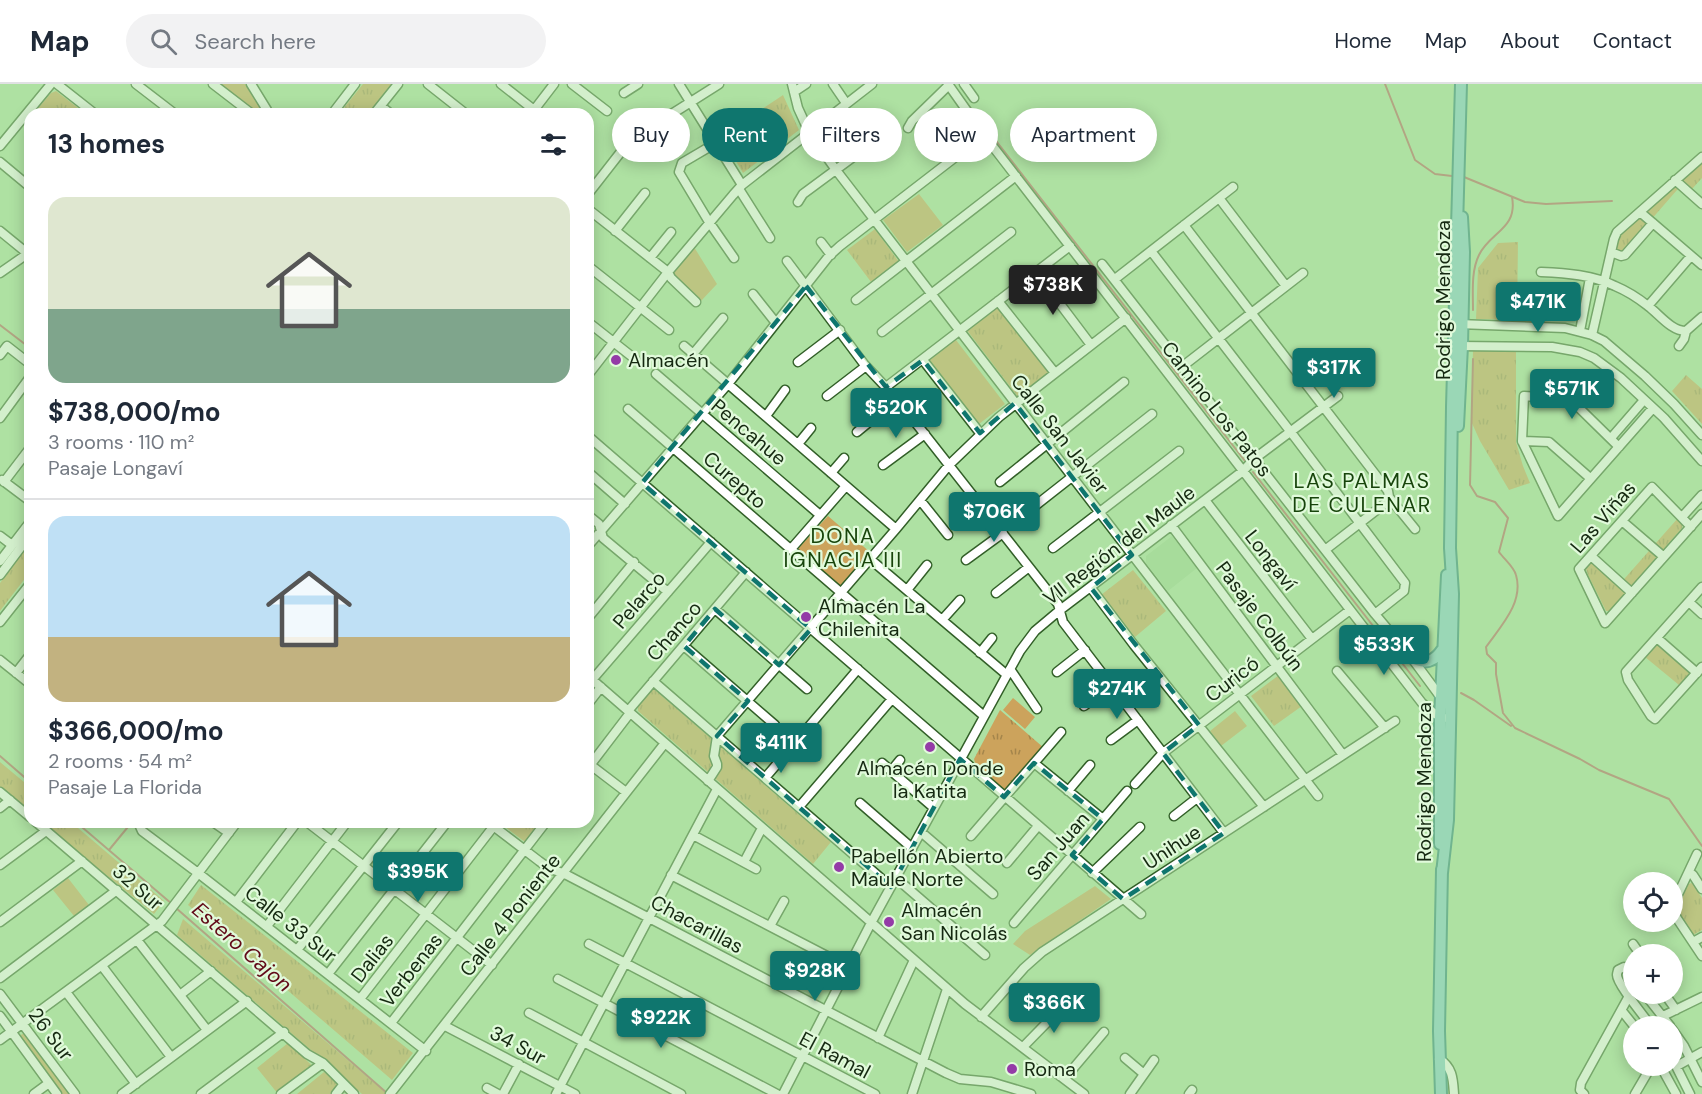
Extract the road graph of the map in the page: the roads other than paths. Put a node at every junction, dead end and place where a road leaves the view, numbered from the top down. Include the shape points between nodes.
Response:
1 (51, 84) edge
2 (57, 84) edge
3 (136, 84) edge
4 (213, 84) edge
5 (251, 84) edge
6 (355, 84) edge
7 (398, 84) edge
8 (428, 84) edge
9 (501, 84) edge
10 (554, 84) edge
11 (572, 84) edge
12 (638, 84) edge
13 (679, 84) edge
14 (719, 84) edge
15 (806, 84) edge
16 (833, 84) edge
17 (872, 84) edge
18 (964, 84) edge
19 (1461, 84) edge
20 (952, 86) edge
21 (793, 88) edge
22 (624, 93) dead end
23 (974, 98) dead end
24 (690, 102) junction
25 (846, 103) junction
26 (381, 106) joint
27 (35, 108) edge
28 (87, 108) edge
29 (167, 108) edge
30 (244, 108) edge
31 (264, 108) edge
32 (337, 108) edge
33 (384, 108) edge
34 (458, 108) edge
35 (528, 108) edge
36 (535, 108) edge
37 (681, 108) edge
38 (840, 108) edge
39 (966, 108) edge
40 (607, 111) dead end
41 (800, 112) edge
42 (702, 121) edge
43 (24, 123) edge
44 (908, 128) dead end
45 (800, 139) edge
46 (0, 146) edge
47 (702, 152) edge
48 (998, 153) edge
49 (1702, 157) edge
50 (0, 162) edge
51 (613, 162) edge
52 (727, 162) edge
53 (830, 162) edge
54 (847, 162) edge
55 (949, 162) edge
56 (836, 170) junction
57 (1016, 176) junction
58 (1675, 180) junction
59 (24, 182) edge
60 (594, 186) edge
61 (741, 187) junction
62 (1233, 187) dead end
63 (645, 193) dead end
64 (1219, 198) junction
65 (798, 202) dead end
66 (1702, 204) edge
67 (1640, 212) junction
68 (594, 214) edge
69 (874, 220) junction
70 (709, 222) junction
71 (1653, 223) junction
72 (1184, 225) junction
73 (0, 231) edge
74 (615, 231) junction
75 (671, 232) dead end
76 (1011, 232) dead end
77 (770, 238) dead end
78 (821, 242) dead end
79 (1070, 246) junction
80 (24, 248) edge
81 (1150, 251) junction
82 (1611, 252) junction
83 (831, 255) junction
84 (24, 256) edge
85 (1691, 256) junction
86 (650, 258) junction
87 (734, 258) dead end
88 (905, 260) junction
89 (787, 261) dead end
90 (1102, 264) dead end
91 (1702, 266) edge
92 (594, 271) edge
93 (668, 272) junction
94 (1036, 272) junction
95 (1541, 272) dead end
96 (0, 273) edge
97 (1303, 273) dead end
98 (1590, 278) junction
99 (1115, 279) junction
100 (1604, 281) junction
101 (806, 286) junction
102 (1286, 286) junction
103 (753, 294) dead end
104 (931, 294) junction
105 (856, 300) dead end
106 (998, 301) junction
107 (696, 302) dead end
108 (1648, 306) junction
109 (640, 307) junction
110 (1251, 314) junction
111 (1702, 317) edge
112 (723, 318) dead end
113 (1126, 318) junction
114 (776, 323) junction
115 (1458, 324) junction
116 (594, 327) edge
117 (1556, 327) junction
118 (669, 330) dead end
119 (840, 330) junction
120 (960, 331) junction
121 (1580, 331) junction
122 (1686, 331) junction
123 (882, 332) dead end
124 (1592, 335) junction
125 (1218, 339) junction
126 (613, 342) junction
127 (1091, 345) junction
128 (684, 346) dead end
129 (1458, 346) junction
130 (1552, 346) junction
131 (1679, 346) dead end
132 (693, 354) junction
133 (0, 355) edge
134 (24, 359) edge
135 (635, 359) dead end
136 (923, 360) junction
137 (798, 362) dead end
138 (866, 366) junction
139 (1183, 366) junction
140 (594, 367) edge
141 (1055, 373) junction
142 (656, 374) dead end
143 (1124, 382) dead end
144 (728, 384) junction
145 (24, 385) edge
146 (886, 387) junction
147 (785, 390) dead end
148 (827, 396) dead end
149 (1338, 396) dead end
150 (897, 399) junction
151 (1644, 400) junction
152 (1015, 403) junction
153 (1323, 406) junction
154 (1653, 408) junction
155 (628, 409) dead end
156 (702, 414) junction
157 (1152, 414) dead end
158 (766, 416) junction
159 (0, 418) edge
160 (811, 428) dead end
161 (1695, 428) junction
162 (1290, 431) junction
163 (856, 432) dead end
164 (980, 433) junction
165 (925, 434) junction
166 (1702, 435) edge
167 (1681, 437) junction
168 (1611, 438) junction
169 (594, 441) edge
170 (1522, 441) junction
171 (798, 444) junction
172 (1046, 444) junction
173 (1619, 447) junction
174 (673, 448) junction
175 (1179, 451) dead end
176 (24, 455) edge
177 (844, 458) dead end
178 (1254, 459) junction
179 (1702, 461) edge
180 (883, 465) dead end
181 (949, 465) junction
182 (1243, 471) junction
183 (831, 473) junction
184 (594, 477) edge
185 (1072, 477) junction
186 (1590, 478) junction
187 (2, 480) edge
188 (1000, 482) dead end
189 (642, 483) junction
190 (846, 486) junction
191 (1702, 495) edge
192 (24, 496) edge
193 (1389, 497) junction
194 (920, 500) junction
195 (1205, 500) junction
196 (625, 504) junction
197 (1099, 512) junction
198 (1026, 513) dead end
199 (1702, 514) edge
200 (820, 515) junction
201 (1682, 517) junction
202 (594, 520) edge
203 (1622, 521) junction
204 (1360, 523) junction
205 (1171, 525) junction
206 (1691, 527) junction
207 (896, 529) junction
208 (1415, 529) dead end
209 (24, 530) edge
210 (601, 531) junction
211 (1003, 533) junction
212 (948, 535) dead end
213 (0, 536) edge
214 (594, 539) edge
215 (711, 542) junction
216 (24, 543) edge
217 (12, 545) junction
218 (1053, 548) dead end
219 (1450, 548) junction
220 (791, 549) junction
221 (1325, 550) junction
222 (1132, 555) junction
223 (1591, 556) junction
224 (1664, 557) junction
225 (870, 559) junction
226 (966, 560) dead end
227 (0, 561) edge
228 (634, 562) junction
229 (927, 565) dead end
230 (1029, 567) junction
231 (746, 572) junction
232 (0, 575) edge
233 (1702, 587) edge
234 (1091, 588) junction
235 (907, 590) junction
236 (24, 592) edge
237 (668, 592) junction
238 (841, 592) junction
239 (996, 593) dead end
240 (1632, 593) junction
241 (960, 600) dead end
242 (1689, 602) junction
243 (715, 609) junction
244 (1060, 610) junction
245 (1350, 610) junction
246 (594, 611) edge
247 (1375, 614) junction
248 (1702, 614) edge
249 (942, 620) junction
250 (0, 622) edge
251 (811, 629) junction
252 (992, 638) dead end
253 (1657, 638) junction
254 (1312, 639) junction
255 (684, 646) junction
256 (1442, 649) junction
257 (1085, 650) junction
258 (980, 653) junction
259 (1411, 657) junction
260 (0, 660) edge
261 (24, 663) edge
262 (779, 665) junction
263 (1277, 666) junction
264 (858, 669) junction
265 (1700, 670) edge
266 (1337, 671) dead end
267 (1008, 672) junction
268 (1057, 672) dead end
269 (16, 673) junction
270 (594, 674) edge
271 (24, 679) edge
272 (594, 681) edge
273 (653, 681) junction
274 (1111, 685) junction
275 (601, 687) junction
276 (807, 689) dead end
277 (1239, 694) junction
278 (594, 696) edge
279 (1441, 698) junction
280 (892, 699) junction
281 (748, 701) junction
282 (1084, 706) dead end
283 (1037, 709) dead end
284 (629, 712) junction
285 (984, 716) junction
286 (1445, 716) junction
287 (1138, 720) junction
288 (1395, 720) dead end
289 (776, 725) dead end
290 (1199, 725) junction
291 (1385, 728) junction
292 (1061, 732) dead end
293 (717, 736) junction
294 (1112, 740) dead end
295 (664, 743) junction
296 (1163, 753) junction
297 (1343, 754) junction
298 (594, 758) edge
299 (960, 759) junction
300 (900, 760) dead end
301 (882, 763) dead end
302 (1034, 763) junction
303 (1090, 765) dead end
304 (594, 769) edge
305 (891, 771) junction
306 (765, 778) junction
307 (1305, 780) junction
308 (708, 781) junction
309 (1135, 784) dead end
310 (717, 789) junction
311 (1127, 790) dead end
312 (1068, 791) junction
313 (0, 792) edge
314 (626, 792) junction
315 (1318, 796) dead end
316 (1004, 797) junction
317 (1197, 798) junction
318 (10, 801) junction
319 (860, 803) dead end
320 (800, 807) junction
321 (1264, 807) junction
322 (0, 808) edge
323 (934, 808) junction
324 (24, 812) edge
325 (1174, 816) dead end
326 (1102, 819) junction
327 (1038, 826) junction
328 (1140, 827) dead end
329 (43, 828) edge
330 (140, 828) edge
331 (222, 828) edge
332 (233, 828) edge
333 (292, 828) edge
334 (314, 828) edge
335 (342, 828) edge
336 (393, 828) edge
337 (442, 828) edge
338 (489, 828) edge
339 (499, 828) edge
340 (542, 828) edge
341 (762, 828) junction
342 (46, 831) junction
343 (921, 832) junction
344 (229, 833) junction
345 (1224, 833) junction
346 (693, 835) junction
347 (971, 836) dead end
348 (332, 842) junction
349 (912, 848) junction
350 (525, 850) junction
351 (1697, 854) dead end
352 (1072, 855) junction
353 (82, 861) junction
354 (744, 862) junction
355 (1006, 863) dead end
356 (0, 865) edge
357 (363, 866) junction
358 (756, 868) dead end
359 (1689, 872) junction
360 (198, 873) junction
361 (563, 873) junction
362 (1092, 873) junction
363 (671, 875) junction
364 (896, 878) junction
365 (1683, 885) edge
366 (891, 887) junction
367 (1702, 889) edge
368 (117, 890) junction
369 (394, 890) junction
370 (993, 894) dead end
371 (1124, 899) junction
372 (784, 901) dead end
373 (236, 902) junction
374 (426, 914) junction
375 (1141, 914) dead end
376 (649, 917) junction
377 (0, 922) edge
378 (871, 922) junction
379 (1014, 923) dead end
380 (157, 925) junction
381 (267, 926) junction
382 (770, 926) junction
383 (1683, 926) edge
384 (1702, 937) edge
385 (456, 938) junction
386 (137, 940) junction
387 (1693, 942) junction
388 (589, 944) dead end
389 (297, 950) junction
390 (985, 955) dead end
391 (1702, 956) edge
392 (914, 960) junction
393 (625, 964) junction
394 (492, 965) junction
395 (102, 966) junction
396 (848, 967) junction
397 (1623, 968) edge
398 (211, 971) junction
399 (328, 974) junction
400 (0, 978) edge
401 (558, 979) dead end
402 (1623, 986) edge
403 (947, 989) junction
404 (66, 992) junction
405 (0, 994) edge
406 (180, 995) junction
407 (1702, 997) edge
408 (360, 999) junction
409 (247, 1001) junction
410 (1067, 1002) dead end
411 (604, 1004) junction
412 (1624, 1004) edge
413 (1653, 1004) edge
414 (1672, 1004) edge
415 (826, 1010) junction
416 (1676, 1010) junction
417 (1622, 1011) junction
418 (529, 1013) dead end
419 (0, 1016) edge
420 (1626, 1016) edge
421 (1663, 1016) joint
422 (981, 1017) junction
423 (391, 1023) junction
424 (23, 1024) junction
425 (445, 1026) junction
426 (207, 1030) junction
427 (12, 1031) junction
428 (284, 1032) junction
429 (1104, 1032) dead end
430 (878, 1038) junction
431 (0, 1040) edge
432 (583, 1043) junction
433 (1683, 1045) edge
434 (1023, 1047) junction
435 (426, 1051) junction
436 (1702, 1052) edge
437 (803, 1056) junction
438 (171, 1057) junction
439 (1125, 1058) dead end
440 (1691, 1058) junction
441 (1439, 1059) junction
442 (1154, 1060) dead end
443 (1683, 1060) edge
444 (923, 1061) junction
445 (323, 1063) junction
446 (519, 1064) junction
447 (1144, 1074) junction
448 (1060, 1076) junction
449 (1646, 1076) edge
450 (1666, 1076) edge
451 (1682, 1076) edge
452 (1702, 1082) edge
453 (49, 1083) junction
454 (136, 1084) junction
455 (343, 1085) junction
456 (486, 1088) dead end
457 (558, 1090) edge
458 (1582, 1091) edge
459 (1021, 1092) edge
460 (34, 1094) edge
461 (57, 1094) edge
462 (75, 1094) edge
463 (122, 1094) edge
464 (201, 1094) edge
465 (281, 1094) edge
466 (336, 1094) edge
467 (354, 1094) edge
468 (390, 1094) edge
469 (498, 1094) edge
470 (503, 1094) edge
471 (575, 1094) edge
472 (681, 1094) edge
473 (777, 1094) edge
474 (783, 1094) edge
475 (875, 1094) edge
476 (912, 1094) edge
477 (1031, 1094) edge
478 (1084, 1094) edge
479 (1130, 1094) edge
480 (1441, 1094) edge
481 (1454, 1094) edge
482 (1635, 1094) edge
483 (1676, 1094) edge
484 (1690, 1094) edge

1 - 27 street
2 - 28 street
3 - 29 street
4 - 30 street
5 - 31 street
6 - 32 street
7 - 26 street
8 - 34 street
9 - 35 street
10 - 36 street
11 - 40 street
12 - 22 street
13 - 24 street
14 - 24 street
15 - 21 street
16 - 25 street
17 - 25 street
18 - 23 street
19 - 115 main road, Rodrigo Mendoza via 1456,232
20 - 39 street, Camino Los Patos
20 - 44 street
21 - 41 street, Calle San Javier
24 - 37 street
24 - 42 street
25 - 38 street
26 - 33 street
43 - 46 street
45 - 61 street
47 - 70 street via 679,169
48 - 57 street, Camino Los Patos
49 - 58 street
50 - 59 street
51 - 60 street
52 - 61 street
53 - 56 street, Calle San Javier
54 - 56 street
55 - 69 street
56 - 65 street
56 - 69 street, Calle San Javier
57 - 79 street, Camino Los Patos
57 - 88 street
58 - 66 street
58 - 67 street
61 - 70 street
61 - 77 street
62 - 64 street
63 - 74 street
64 - 72 street
64 - 102 street
67 - 71 street
67 - 82 street via 1617,232
68 - 74 street
69 - 83 street
69 - 88 street, Calle San Javier
70 - 87 street
70 - 93 street
71 - 82 street via 1625,255
71 - 85 street
72 - 81 street
72 - 110 street
73 - 80 street
74 - 86 street
75 - 86 street
76 - 104 street
78 - 83 street
79 - 94 street
79 - 113 street, Camino Los Patos
81 - 99 street
81 - 125 street
82 - 100 street
83 - 101 street
84 - 96 street
85 - 91 street
85 - 108 street
86 - 93 street
88 - 104 street, Calle San Javier
88 - 105 street
89 - 101 street
90 - 99 street, Camino Los Patos
92 - 109 street
93 - 107 street
93 - 109 street
94 - 106 street
94 - 127 street
95 - 98 street
97 - 102 street
98 - 100 street
98 - 121 street
99 - 139 street, Camino Los Patos
100 - 108 street
100 - 124 street
101 - 114 street
101 - 119 street
102 - 110 street
103 - 114 street
104 - 120 street, Calle San Javier
104 - 123 street
106 - 120 street
106 - 141 street
108 - 122 street via 1678,330
109 - 118 street
109 - 126 street
110 - 125 street
110 - 153 street
111 - 122 street
112 - 132 street
113 - 127 street
113 - 182 street, Camino Los Patos
114 - 144 street
115 - 117 street
115 - 129 main road, Rodrigo Mendoza
116 - 126 street
117 - 121 street
117 - 130 street via 1551,336
119 - 137 street
119 - 138 street
120 - 136 street
120 - 152 street, Calle San Javier
121 - 124 street
122 - 131 street
124 - 161 street via 1645,376
125 - 139 street
125 - 162 street
126 - 135 street
126 - 140 street
127 - 141 street
128 - 132 street
129 - 130 street
129 - 219 main road, Rodrigo Mendoza
130 - 151 street via 1594,358
132 - 144 street
133 - 134 street via 7,346
136 - 146 street
136 - 164 street
138 - 146 street
138 - 148 street
139 - 178 street, Camino Los Patos
141 - 152 street
142 - 156 street, Pencahue
143 - 172 street
144 - 156 street
144 - 158 street
145 - 159 street
146 - 150 street
147 - 158 street
149 - 153 street, VII Región del Maule
150 - 163 street
150 - 165 street
151 - 154 street
151 - 168 street
152 - 164 street
152 - 172 street, Calle San Javier
153 - 162 street, VII Región del Maule
153 - 193 street via 1388,490
154 - 167 street
154 - 173 street
155 - 174 street, Curepto
156 - 174 street
156 - 200 street, Pencahue
157 - 185 street
158 - 171 street
160 - 171 street
161 - 166 street
161 - 167 street via 1692,438
162 - 178 street, VII Región del Maule
162 - 204 street
164 - 181 street
165 - 180 street
165 - 181 street
167 - 179 street
168 - 170 street via 1570,399 1524,396
168 - 173 street
169 - 189 street
170 - 186 street via 1549,442
170 - 186 street via 1558,516
171 - 183 street
172 - 185 street, Calle San Javier
172 - 188 street
173 - 186 street
174 - 189 street
174 - 220 street, Curepto
175 - 197 street
176 - 187 street
177 - 183 street
178 - 182 street, VII Región del Maule
178 - 221 street, Camino Los Patos
181 - 194 street
181 - 211 street
182 - 195 street, VII Región del Maule
182 - 245 street, Camino Los Patos
183 - 190 street
184 - 196 street
185 - 197 street, Calle San Javier
185 - 198 street
187 - 192 street
189 - 196 street
189 - 215 street
190 - 200 street
190 - 207 street
191 - 201 street
193 - 204 street
193 - 208 street
194 - 207 street
194 - 212 street
195 - 205 street, VII Región del Maule
195 - 254 street, Longaví
196 - 210 street
197 - 218 street
197 - 222 street, Calle San Javier
199 - 206 street
200 - 220 street
201 - 203 street, Las Viñas via 1652,487
201 - 206 street
202 - 210 street
203 - 223 street, Las Viñas
203 - 224 street
204 - 221 street
204 - 247 street via 1405,583 1404,591
205 - 222 street, VII Región del Maule
205 - 263 street, Pasaje Colbún
206 - 224 street
207 - 225 street
209 - 217 street
210 - 214 street
210 - 228 street via 603,538
211 - 226 street
211 - 230 street
213 - 217 street
215 - 231 street
215 - 237 street, Pelarco
216 - 232 street
217 - 227 street
219 - 256 main road, Rodrigo Mendoza
219 - 286 main road, Rodrigo Mendoza via 1453,594
220 - 238 street, Curepto
221 - 247 street, Camino Los Patos
222 - 234 street, VII Región del Maule
222 - 277 street, Calle San Javier
223 - 240 street
223 - 240 street, Las Viñas via 1579,569 1605,623
224 - 240 street
225 - 235 street
225 - 238 street
228 - 237 street
228 - 246 street
229 - 235 street
230 - 239 street
230 - 244 street
231 - 243 street, Chanco
231 - 251 street
233 - 242 street
234 - 244 street, VII Región del Maule
234 - 290 street
235 - 249 street
236 - 250 street
237 - 270 street, Pelarco
238 - 251 street
238 - 285 street, Curepto
241 - 249 street
242 - 248 street
242 - 253 street
243 - 255 street, Chanco
243 - 262 street
244 - 257 street via 1063,622
244 - 267 street, VII Región del Maule via 1035,631
245 - 254 street, Curicó
245 - 286 street, Camino Los Patos via 1422,703
247 - 259 street, Camino Los Patos
249 - 258 street
251 - 262 street
251 - 264 street
252 - 258 street
253 - 265 street
253 - 265 street via 1626,672 1655,719
254 - 263 street, Curicó
255 - 273 street, Chanco
255 - 281 street
256 - 259 main road via 1429,662
256 - 279 main road, Rodrigo Mendoza
257 - 268 street
257 - 274 street
258 - 267 street
259 - 279 street, Camino Los Patos
260 - 269 street
261 - 269 street
262 - 276 street
262 - 281 street
263 - 277 street, Curicó
263 - 297 street, Pasaje Colbún
264 - 280 street
264 - 306 street
266 - 291 street
267 - 283 street
267 - 285 street, VII Región del Maule
269 - 271 street
272 - 275 street
273 - 284 street, Chanco
273 - 293 street
274 - 282 street
274 - 287 street
275 - 278 street
275 - 284 street
277 - 290 street, Curicó
277 - 307 street, Calle San Javier
279 - 286 main road, Rodrigo Mendoza
280 - 299 street
280 - 320 street
281 - 289 street
281 - 293 street
284 - 295 street
284 - 298 street
285 - 299 street, VII Región del Maule
286 - 441 main road, Rodrigo Mendoza via 1439,810
287 - 294 street
287 - 296 street
288 - 291 street, Unihue
290 - 296 street, Curicó
290 - 321 street
291 - 297 street, Unihue
292 - 302 street
293 - 306 street
293 - 308 street via 717,768
295 - 308 street
295 - 314 street, Calle 4 Poniente
296 - 309 street, Curicó
296 - 317 street
297 - 307 street, Unihue
299 - 316 street
299 - 323 street, VII Región del Maule
300 - 305 street
301 - 305 street
302 - 312 street
302 - 316 street
303 - 312 street
304 - 314 street
305 - 323 street
306 - 320 street
307 - 315 street, Calle San Javier
307 - 321 street, Unihue
308 - 310 street
310 - 341 street
310 - 346 street
311 - 326 street, San Juan
312 - 326 street
313 - 318 street
314 - 361 street, Calle 4 Poniente
316 - 327 street
316 - 347 street
317 - 325 street
317 - 345 street
318 - 322 street
318 - 324 street
319 - 349 street
320 - 366 street
321 - 345 street, Unihue
323 - 343 street, VII Región del Maule
326 - 352 street, San Juan
327 - 352 street
327 - 355 street
328 - 362 street
329 - 342 street, 32 Sur
330 - 360 street, Calle 33 Sur
331 - 344 street
332 - 344 street
333 - 373 street
334 - 348 street
335 - 348 street
336 - 357 street
337 - 369 street
338 - 374 street, Dalias
339 - 350 street, Chacarillas
340 - 350 street, Verbenas
341 - 354 street
341 - 378 street
342 - 353 street, 32 Sur
342 - 356 street
343 - 349 street, VII Región del Maule
343 - 370 street
344 - 360 street
345 - 371 street, Unihue
346 - 354 street
346 - 363 street
348 - 357 street
348 - 381 street
349 - 364 street, VII Región del Maule
350 - 361 street, Chacarillas via 550,869
350 - 385 street, Verbenas
351 - 359 street
352 - 362 street
352 - 379 street, San Juan
353 - 368 street, 32 Sur
353 - 377 street
354 - 358 street
357 - 369 street
357 - 389 street
359 - 365 street
359 - 367 street
360 - 373 street, Calle 33 Sur
360 - 380 street
361 - 376 street, Chacarillas
361 - 394 street, Calle 4 Poniente
362 - 371 street
363 - 376 street
363 - 382 street
364 - 366 street, VII Región del Maule
364 - 390 street
366 - 378 street, VII Región del Maule
368 - 380 street, 32 Sur
368 - 400 street
369 - 374 street
369 - 399 street
371 - 375 street
371 - 422 street, Unihue via 1031,961
372 - 382 street
373 - 381 street, Calle 33 Sur
374 - 385 street
374 - 408 street, Dalias
376 - 393 street
376 - 415 street, Chacarillas
378 - 392 street
378 - 396 street, VII Región del Maule
380 - 386 street
380 - 398 street, 32 Sur
381 - 389 street, Calle 33 Sur
382 - 396 street
383 - 387 street
384 - 387 street
385 - 394 street
385 - 423 street, Verbenas
386 - 395 street
386 - 406 street
387 - 391 street
388 - 393 street, El Ramal
389 - 399 street, Calle 33 Sur
392 - 403 street
392 - 430 street
393 - 411 street
393 - 437 street, El Ramal
394 - 425 street, Calle 4 Poniente
395 - 404 street
395 - 438 street
396 - 415 street, VII Región del Maule
397 - 402 street via 1617,972
398 - 406 street
398 - 409 street, 32 Sur
399 - 408 street, Calle 33 Sur
401 - 411 street
403 - 422 street
403 - 444 street
404 - 424 street
404 - 454 street
405 - 424 street, 26 Sur
406 - 426 street
407 - 416 street
408 - 423 street, Calle 33 Sur
409 - 426 street
409 - 428 street, 32 Sur
410 - 434 street
411 - 432 street
411 - 473 street
412 - 417 street
413 - 421 street
414 - 416 street
415 - 430 street, Chacarillas
415 - 437 street, VII Región del Maule
416 - 421 street
417 - 420 street
417 - 458 street via 1581,1083
418 - 432 street
419 - 427 street, 26 Sur
422 - 434 street
423 - 435 street, Calle 33 Sur
424 - 427 street
424 - 462 street, 26 Sur
425 - 435 street, Calle 4 Poniente
425 - 446 street, 34 Sur
426 - 438 street
427 - 431 street
427 - 453 street, 26 Sur
428 - 445 street, 32 Sur
428 - 464 street
429 - 448 street via 1071,1071
430 - 444 street, Chacarillas
432 - 457 street
432 - 472 street
433 - 440 street
434 - 448 street
435 - 468 street, Calle 4 Poniente
436 - 440 street
437 - 474 street, VII Región del Maule
437 - 475 street, El Ramal
438 - 454 street
439 - 447 street
440 - 443 street
440 - 452 street
441 - 480 main road, Rodrigo Mendoza
441 - 481 street via 1453,1074
442 - 447 street
444 - 459 street, Chacarillas via 955,1077 991,1082
444 - 476 street
445 - 455 street, 32 Sur
445 - 465 street
446 - 457 street, 34 Sur
446 - 470 street
447 - 479 street
448 - 478 street
449 - 482 street
450 - 483 street
451 - 484 street
453 - 460 street
453 - 461 street, 26 Sur
454 - 463 street
455 - 466 street
455 - 467 street, 32 Sur
456 - 469 street
457 - 471 street, 34 Sur
459 - 477 street, Chacarillas

